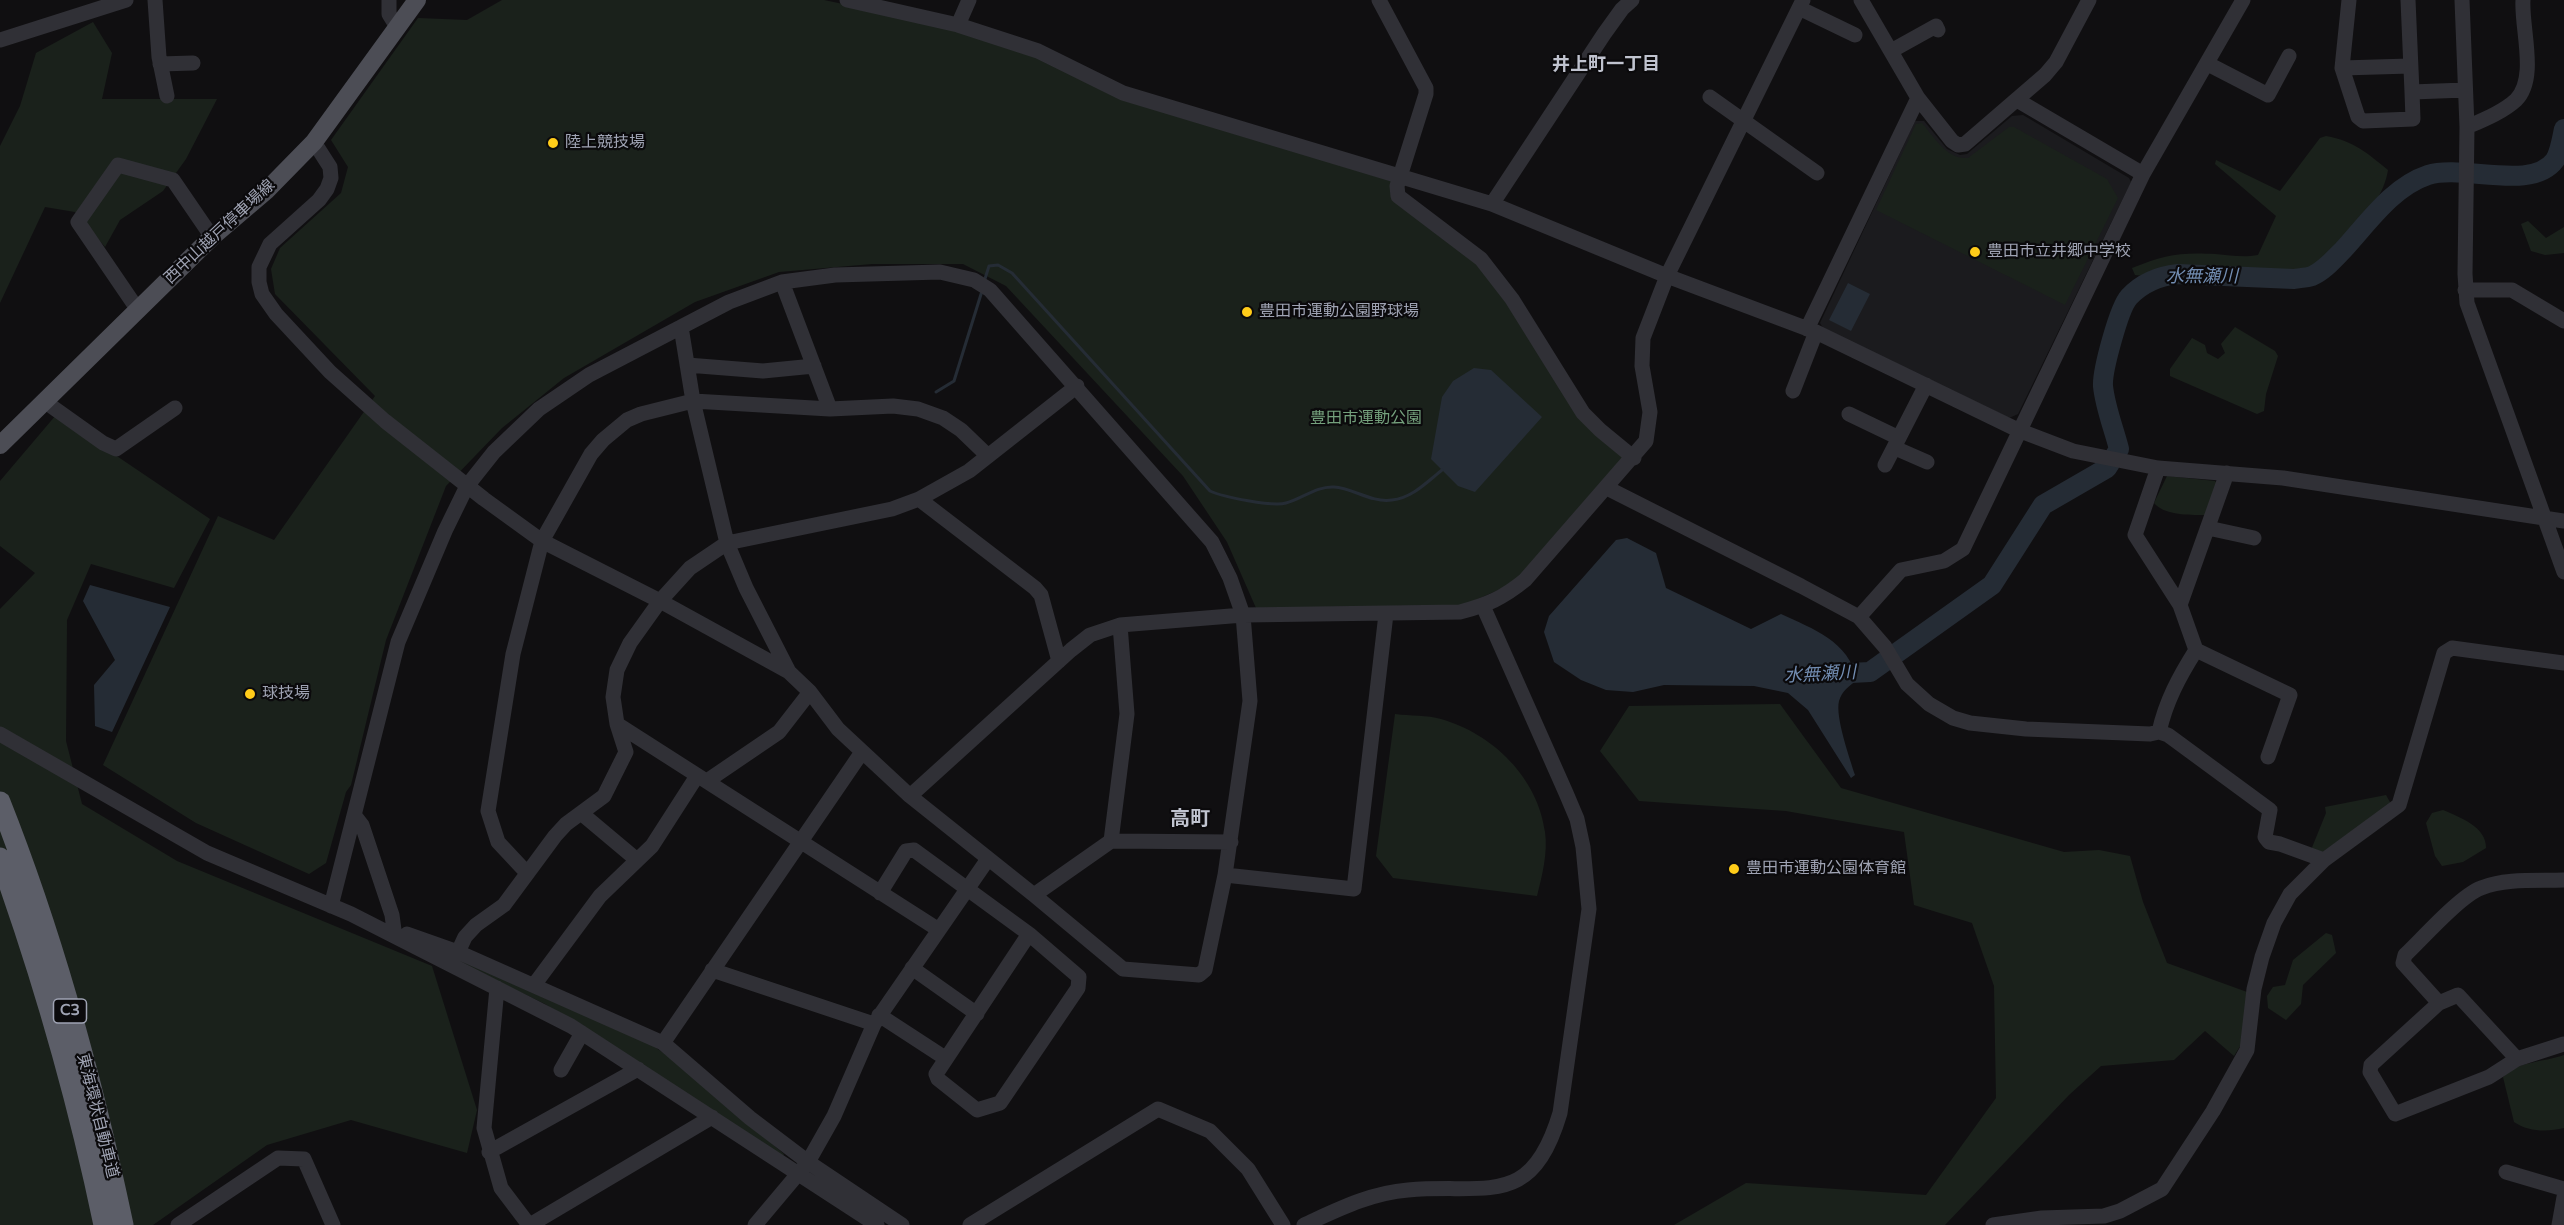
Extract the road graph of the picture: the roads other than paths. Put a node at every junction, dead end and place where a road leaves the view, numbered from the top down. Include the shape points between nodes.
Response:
1 (126, 0) edge
2 (154, 0) edge
3 (389, 0) edge
4 (417, 0) edge
5 (847, 0) edge
6 (969, 0) edge
7 (1379, 0) edge
8 (1632, 0) edge
9 (2089, 0) edge
10 (2243, 0) edge
11 (2349, 0) edge
12 (2408, 0) edge
13 (2462, 0) edge
14 (2523, 0) edge
15 (1862, 1) edge
16 (1801, 4) edge
17 (958, 25) junction
18 (397, 27) junction
19 (1938, 30) dead end
20 (1855, 35) dead end
21 (0, 40) edge
22 (1891, 51) junction
23 (2289, 56) dead end
24 (193, 63) dead end
25 (160, 64) junction
26 (2208, 64) junction
27 (2410, 66) junction
28 (2342, 68) junction
29 (2465, 90) junction
30 (2412, 92) junction
31 (167, 96) dead end
32 (1710, 97) dead end
33 (1917, 98) junction
34 (2017, 100) junction
35 (1742, 122) junction
36 (2467, 128) junction
37 (314, 141) junction
38 (1817, 173) dead end
39 (2143, 174) junction
40 (1399, 178) junction
41 (1492, 204) junction
42 (212, 237) junction
43 (1667, 276) junction
44 (782, 282) junction
45 (2465, 290) junction
46 (138, 310) junction
47 (2564, 321) edge
48 (681, 327) junction
49 (1812, 331) junction
50 (687, 365) junction
51 (814, 366) junction
52 (1926, 385) junction
53 (1077, 386) junction
54 (1793, 391) dead end
55 (44, 401) junction
56 (693, 401) junction
57 (175, 408) dead end
58 (830, 409) junction
59 (1849, 414) dead end
60 (2018, 430) junction
61 (1897, 443) junction
62 (0, 445) edge
63 (988, 456) junction
64 (1634, 458) junction
65 (1927, 462) dead end
66 (1886, 465) dead end
67 (2158, 468) junction
68 (2227, 473) junction
69 (467, 486) junction
70 (1607, 488) junction
71 (919, 500) junction
72 (2546, 517) junction
73 (2564, 521) edge
74 (2208, 528) junction
75 (2254, 538) dead end
76 (542, 541) junction
77 (727, 543) junction
78 (2564, 572) edge
79 (660, 601) junction
80 (2180, 605) junction
81 (1483, 606) junction
82 (1386, 614) junction
83 (1243, 615) junction
84 (1859, 617) junction
85 (1120, 625) junction
86 (2196, 650) junction
87 (1059, 661) junction
88 (2564, 663) edge
89 (789, 672) junction
90 (810, 692) junction
91 (617, 724) junction
92 (2159, 732) junction
93 (0, 734) edge
94 (862, 752) junction
95 (2268, 757) dead end
96 (702, 778) junction
97 (910, 796) junction
98 (0, 802) edge
99 (581, 813) junction
100 (355, 816) junction
101 (1111, 841) junction
102 (801, 842) junction
103 (1231, 842) junction
104 (0, 858) edge
105 (988, 859) junction
106 (637, 860) junction
107 (2324, 860) junction
108 (527, 873) junction
109 (1225, 876) junction
110 (2564, 880) edge
111 (969, 888) junction
112 (880, 893) junction
113 (1034, 895) junction
114 (331, 906) junction
115 (351, 914) junction
116 (394, 930) junction
117 (939, 930) junction
118 (1029, 934) junction
119 (458, 952) junction
120 (912, 968) junction
121 (712, 970) junction
122 (534, 985) junction
123 (497, 988) junction
124 (2439, 1004) junction
125 (977, 1014) junction
126 (877, 1020) junction
127 (582, 1033) junction
128 (663, 1043) junction
129 (2564, 1044) edge
130 (945, 1058) junction
131 (2517, 1059) junction
132 (638, 1069) junction
133 (561, 1070) dead end
134 (712, 1117) junction
135 (489, 1152) junction
136 (804, 1167) junction
137 (2506, 1172) dead end
138 (2564, 1189) edge
139 (2564, 1197) edge
140 (104, 1225) edge
141 (123, 1225) edge
142 (178, 1225) edge
143 (333, 1225) edge
144 (529, 1225) edge
145 (755, 1225) edge
146 (877, 1225) edge
147 (902, 1225) edge
148 (970, 1225) edge
149 (1283, 1225) edge
150 (1304, 1225) edge
151 (1993, 1225) edge
152 (2559, 1225) edge

1 - 21 street
2 - 25 street
3 - 18 street via 389,14
4 - 18 main road, 西中山越戸停車場線
5 - 17 street
6 - 17 street
7 - 40 street via 1426,88
8 - 41 street via 1604,34
9 - 34 street via 2056,62
10 - 26 street
11 - 28 street
12 - 27 street
13 - 29 street
14 - 36 street via 2526,82 2517,99
15 - 22 street
16 - 20 street
16 - 35 street
17 - 40 street via 1038,51 1123,93
18 - 37 main road, 西中山越戸停車場線
19 - 22 street via 1936,26
22 - 33 street
23 - 26 street via 2268,95
24 - 25 street
25 - 31 street
26 - 39 street
27 - 28 street
27 - 30 street
28 - 30 street via 2358,117 2363,121 2413,119
29 - 30 street
29 - 36 street
32 - 35 street
33 - 34 street via 1958,145 1965,144
33 - 49 street
34 - 39 street
35 - 38 street
35 - 43 street
36 - 45 street
37 - 42 main road, 西中山越戸停車場線 via 266,191
37 - 69 street via 330,167 331,178 319,200 270,243 259,267 262,294 330,372
39 - 60 street
40 - 41 street
40 - 64 street via 1398,196 1481,259 1512,299 1584,413
41 - 43 street
42 - 46 main road, 西中山越戸停車場線
42 - 46 street via 173,180 118,165 78,222
43 - 49 street
43 - 64 street via 1643,338 1642,366 1650,412 1646,441
44 - 48 street via 729,302
44 - 51 street
44 - 53 street via 835,275 940,272 974,280 1002,301
45 - 47 street via 2512,290
45 - 72 street via 2469,313
46 - 55 main road, 西中山越戸停車場線
48 - 50 street
48 - 69 street via 589,375 539,409 494,452
49 - 52 street
49 - 54 street
50 - 51 street via 763,371
50 - 56 street
51 - 58 street
52 - 60 street
52 - 61 street
53 - 63 street
53 - 83 street via 1212,542
55 - 57 street via 116,449
55 - 62 main road, 西中山越戸停車場線
56 - 58 street
56 - 76 street via 627,420 603,440 591,454
56 - 77 street
58 - 63 street via 893,406 924,410 953,424
59 - 61 street
60 - 67 street via 2073,451
60 - 84 street via 1964,549 1944,561 1900,570
61 - 65 street
61 - 66 street
63 - 71 street
64 - 70 street
67 - 68 street
67 - 80 street via 2135,535
68 - 72 street
68 - 74 street
69 - 76 street
69 - 100 street via 398,642
70 - 81 street via 1525,580 1507,595
70 - 84 street
71 - 77 street
71 - 87 street via 1035,588 1041,595
72 - 73 street
72 - 78 street
74 - 75 street
74 - 80 street
76 - 79 street
76 - 108 street via 513,654 489,802 489,819 498,842
77 - 79 street via 690,568
77 - 89 street
79 - 89 street
79 - 91 street via 630,643 617,670
80 - 86 street
81 - 82 street via 1460,612
81 - 150 street via 1577,819 1583,847 1590,909 1560,1113 1551,1142 1535,1168 1511,1183 1476,1190 1407,1190 1364,1198
82 - 83 street
82 - 109 street via 1354,889
83 - 85 street
83 - 103 street via 1250,701
84 - 92 street via 1885,647 1907,684 1929,704 1953,718 2026,729
85 - 87 street via 1090,635
85 - 101 street via 1127,714
86 - 92 street via 2165,706
86 - 95 street via 2290,695
87 - 97 street
88 - 107 street via 2452,648 2444,653 2399,805
89 - 90 street
90 - 94 street via 838,729
90 - 96 street via 779,732
91 - 96 street
91 - 99 street via 626,748 623,762 604,796
92 - 107 street via 2270,810 2265,837 2269,842
93 - 114 street via 207,852
94 - 97 street
94 - 102 street
96 - 102 street
96 - 106 street via 652,846
97 - 105 street
98 - 141 highway, 東海環状自動車道 / C3 via 71,1014
99 - 106 street
99 - 108 street via 555,836
100 - 114 street
100 - 116 street via 363,825
101 - 103 street
101 - 113 street
102 - 112 street
102 - 121 street
103 - 109 street
104 - 140 highway, 東海環状自動車道 / C3 via 49,1004
105 - 111 street
105 - 113 street
106 - 122 street via 600,896
107 - 151 street via 2290,894 2274,923 2254,989 2247,1050 2162,1189 2104,1216 2042,1218
108 - 119 street via 504,905 465,937
109 - 113 street via 1205,970 1199,975 1123,969
110 - 124 street via 2481,888 2405,955 2403,963
111 - 112 street via 910,849
111 - 117 street
111 - 118 street
112 - 117 street
114 - 115 street
115 - 116 street
115 - 123 street
116 - 119 street
117 - 120 street
118 - 125 street
118 - 130 street via 1077,974 1078,988 1000,1103 977,1110 946,1086 936,1074
119 - 122 street
120 - 125 street
120 - 126 street
121 - 126 street
121 - 128 street
122 - 128 street
123 - 127 street
123 - 135 street via 483,1118
124 - 131 street via 2458,996
124 - 131 street via 2371,1065 2370,1072 2395,1114 2489,1077
125 - 130 street
126 - 130 street
126 - 136 street via 834,1116
127 - 132 street
127 - 133 street
128 - 136 street
129 - 131 street
132 - 134 street
132 - 135 street
134 - 136 street
134 - 144 street
135 - 144 street via 501,1188
136 - 145 street
136 - 146 street
136 - 147 street
137 - 138 street
139 - 152 street
142 - 143 street via 278,1158 304,1159
148 - 149 street via 1158,1109 1210,1131 1248,1169

